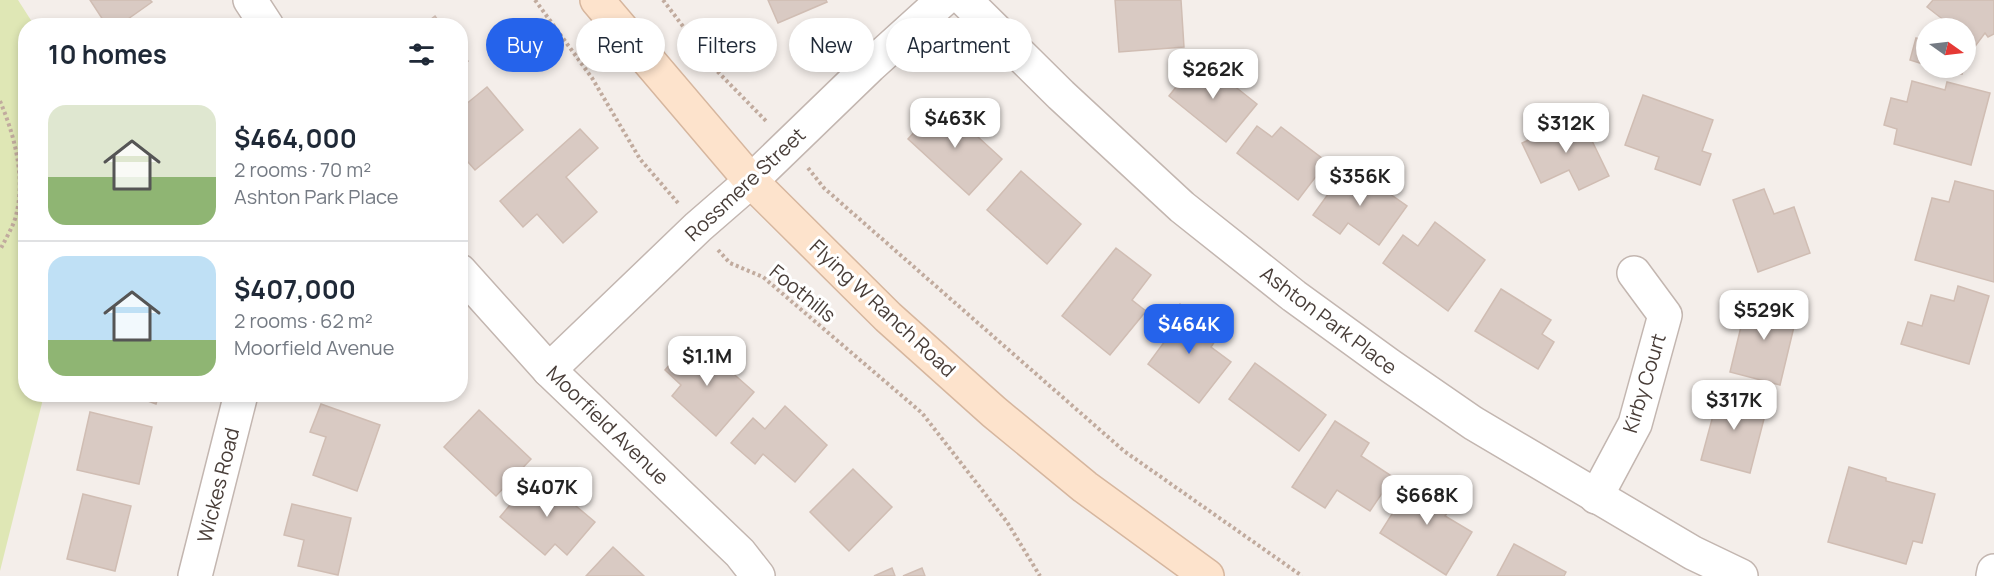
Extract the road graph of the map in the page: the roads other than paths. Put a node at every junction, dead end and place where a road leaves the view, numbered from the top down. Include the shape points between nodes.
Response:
1 (250, 0) edge
2 (597, 0) edge
3 (943, 0) edge
4 (965, 0) edge
5 (262, 18) edge
6 (751, 181) junction
7 (1634, 273) dead end
8 (468, 280) edge
9 (549, 370) junction
10 (239, 402) edge
11 (1596, 497) junction
12 (1994, 571) edge
13 (195, 576) edge
14 (758, 576) edge
15 (1207, 576) edge
16 (1741, 576) edge
17 (1993, 576) edge

1 - 5 street
2 - 6 street, Flying W Ranch Road
3 - 6 street, Rossmere Street
4 - 11 street, Ashton Park Place via 1182,207 1294,296 1473,423
6 - 9 street, Rossmere Street via 698,226
6 - 15 street, Flying W Ranch Road via 888,316 994,412 1085,488
7 - 11 street, Kirby Court via 1665,315 1635,424
8 - 9 street, Moorfield Avenue
9 - 14 street, Moorfield Avenue via 740,553
10 - 13 street, Wickes Road
11 - 16 street, Ashton Park Place
12 - 17 street

